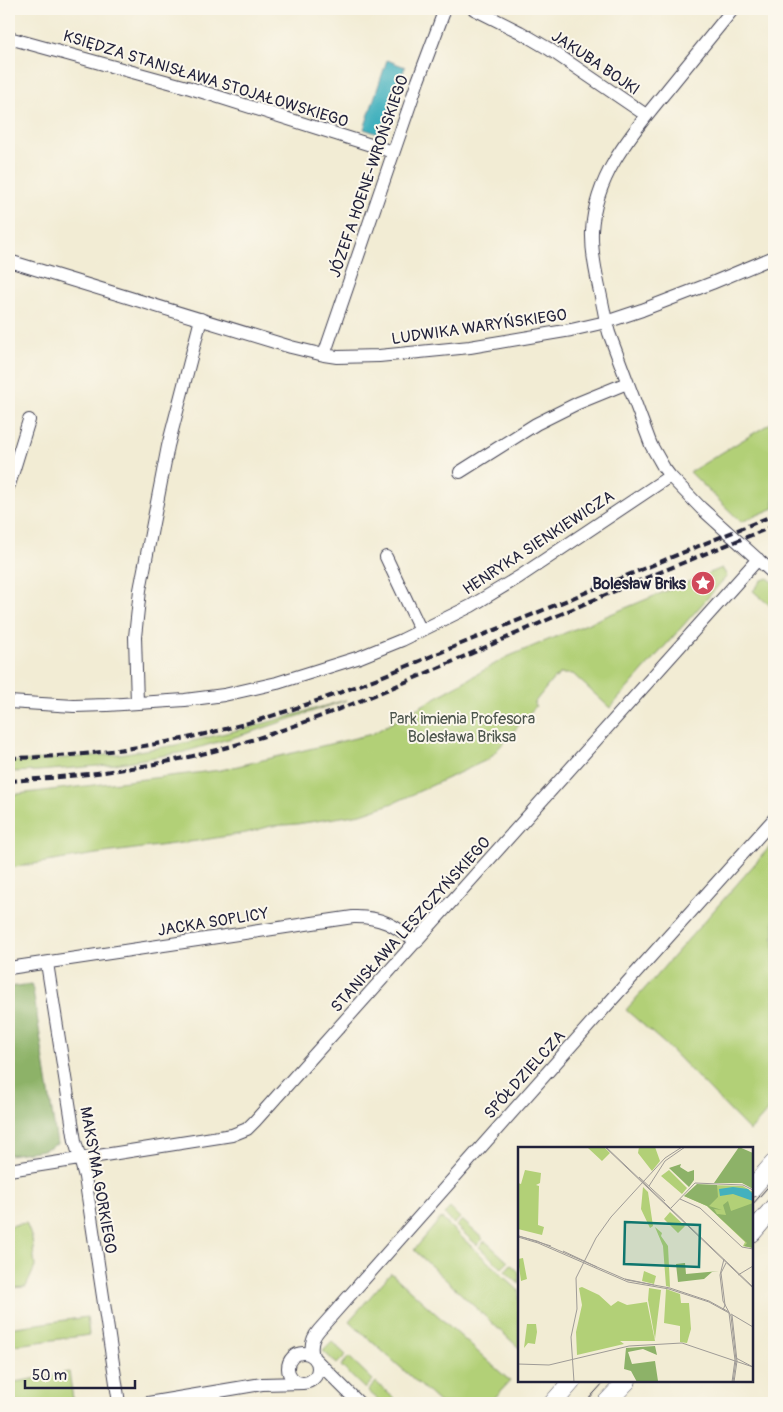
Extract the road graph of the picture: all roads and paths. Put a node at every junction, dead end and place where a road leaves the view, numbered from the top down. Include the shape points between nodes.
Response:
1 (445, 9) edge
2 (474, 9) edge
3 (733, 9) edge
4 (9, 38) edge
5 (646, 115) junction
6 (393, 152) junction
7 (774, 257) edge
8 (9, 261) edge
9 (201, 319) junction
10 (606, 322) junction
11 (324, 355) junction
12 (627, 383) junction
13 (29, 420) dead end
14 (460, 472) dead end
15 (670, 476) junction
16 (9, 486) edge
17 (386, 557) dead end
18 (758, 559) junction
19 (774, 574) edge
20 (421, 631) junction
21 (9, 702) edge
22 (137, 704) junction
23 (774, 819) edge
24 (417, 942) junction
25 (47, 963) junction
26 (9, 968) edge
27 (80, 1159) junction
28 (774, 1163) edge
29 (9, 1170) edge
30 (753, 1187) edge
31 (774, 1207) edge
32 (753, 1232) edge
33 (314, 1357) junction
34 (290, 1359) junction
35 (306, 1382) junction
36 (571, 1382) edge
37 (625, 1382) edge
38 (262, 1384) junction
39 (348, 1393) junction
40 (119, 1403) edge
41 (148, 1403) edge
42 (359, 1403) edge
43 (553, 1403) edge
44 (606, 1403) edge

1 - 6 street, JÓZEFA HOENE-WROŃSKIEGO
2 - 5 street, JAKUBA BOJKI via 543,45
3 - 5 street
4 - 6 street, KSIĘDZA STANISŁAWA STOJAŁOWSKIEGO via 187,87
5 - 10 street via 613,162 595,212 593,248
6 - 11 street, JÓZEFA HOENE-WROŃSKIEGO
7 - 10 street, LUDWIKA WARYŃSKIEGO via 660,304
8 - 9 street, LUDWIKA WARYŃSKIEGO
9 - 11 street, LUDWIKA WARYŃSKIEGO
9 - 22 street via 168,446 140,590 135,637
10 - 11 street, LUDWIKA WARYŃSKIEGO via 470,347 379,356
10 - 12 street
12 - 14 street via 536,424
12 - 15 street via 651,445
13 - 16 street
15 - 18 street
15 - 20 street, HENRYKA SIENKIEWICZA via 504,586
17 - 20 street
18 - 19 street
18 - 24 street, STANISŁAWA LESZCZYŃSKIEGO
20 - 22 street, HENRYKA SIENKIEWICZA via 360,657 260,688
21 - 22 street, HENRYKA SIENKIEWICZA via 74,706
23 - 33 street, SPÓŁDZIELCZA via 319,1330 312,1341
24 - 25 street, JACKA SOPLICY via 383,920 353,917
24 - 27 street, STANISŁAWA LESZCZYŃSKIEGO via 247,1129 232,1135
25 - 26 street, JACKA SOPLICY
25 - 27 street, MAKSYMA GORKIEGO via 73,1133
27 - 29 street, STANISŁAWA LESZCZYŃSKIEGO
27 - 40 street, MAKSYMA GORKIEGO
28 - 30 main road
31 - 32 main road
33 - 34 street via 300,1353
33 - 35 street via 318,1370
33 - 39 street
34 - 35 street via 289,1375 296,1382
34 - 38 street via 275,1378
35 - 38 street
35 - 39 street via 327,1381
36 - 43 main road
37 - 44 main road
38 - 41 street
39 - 42 street

